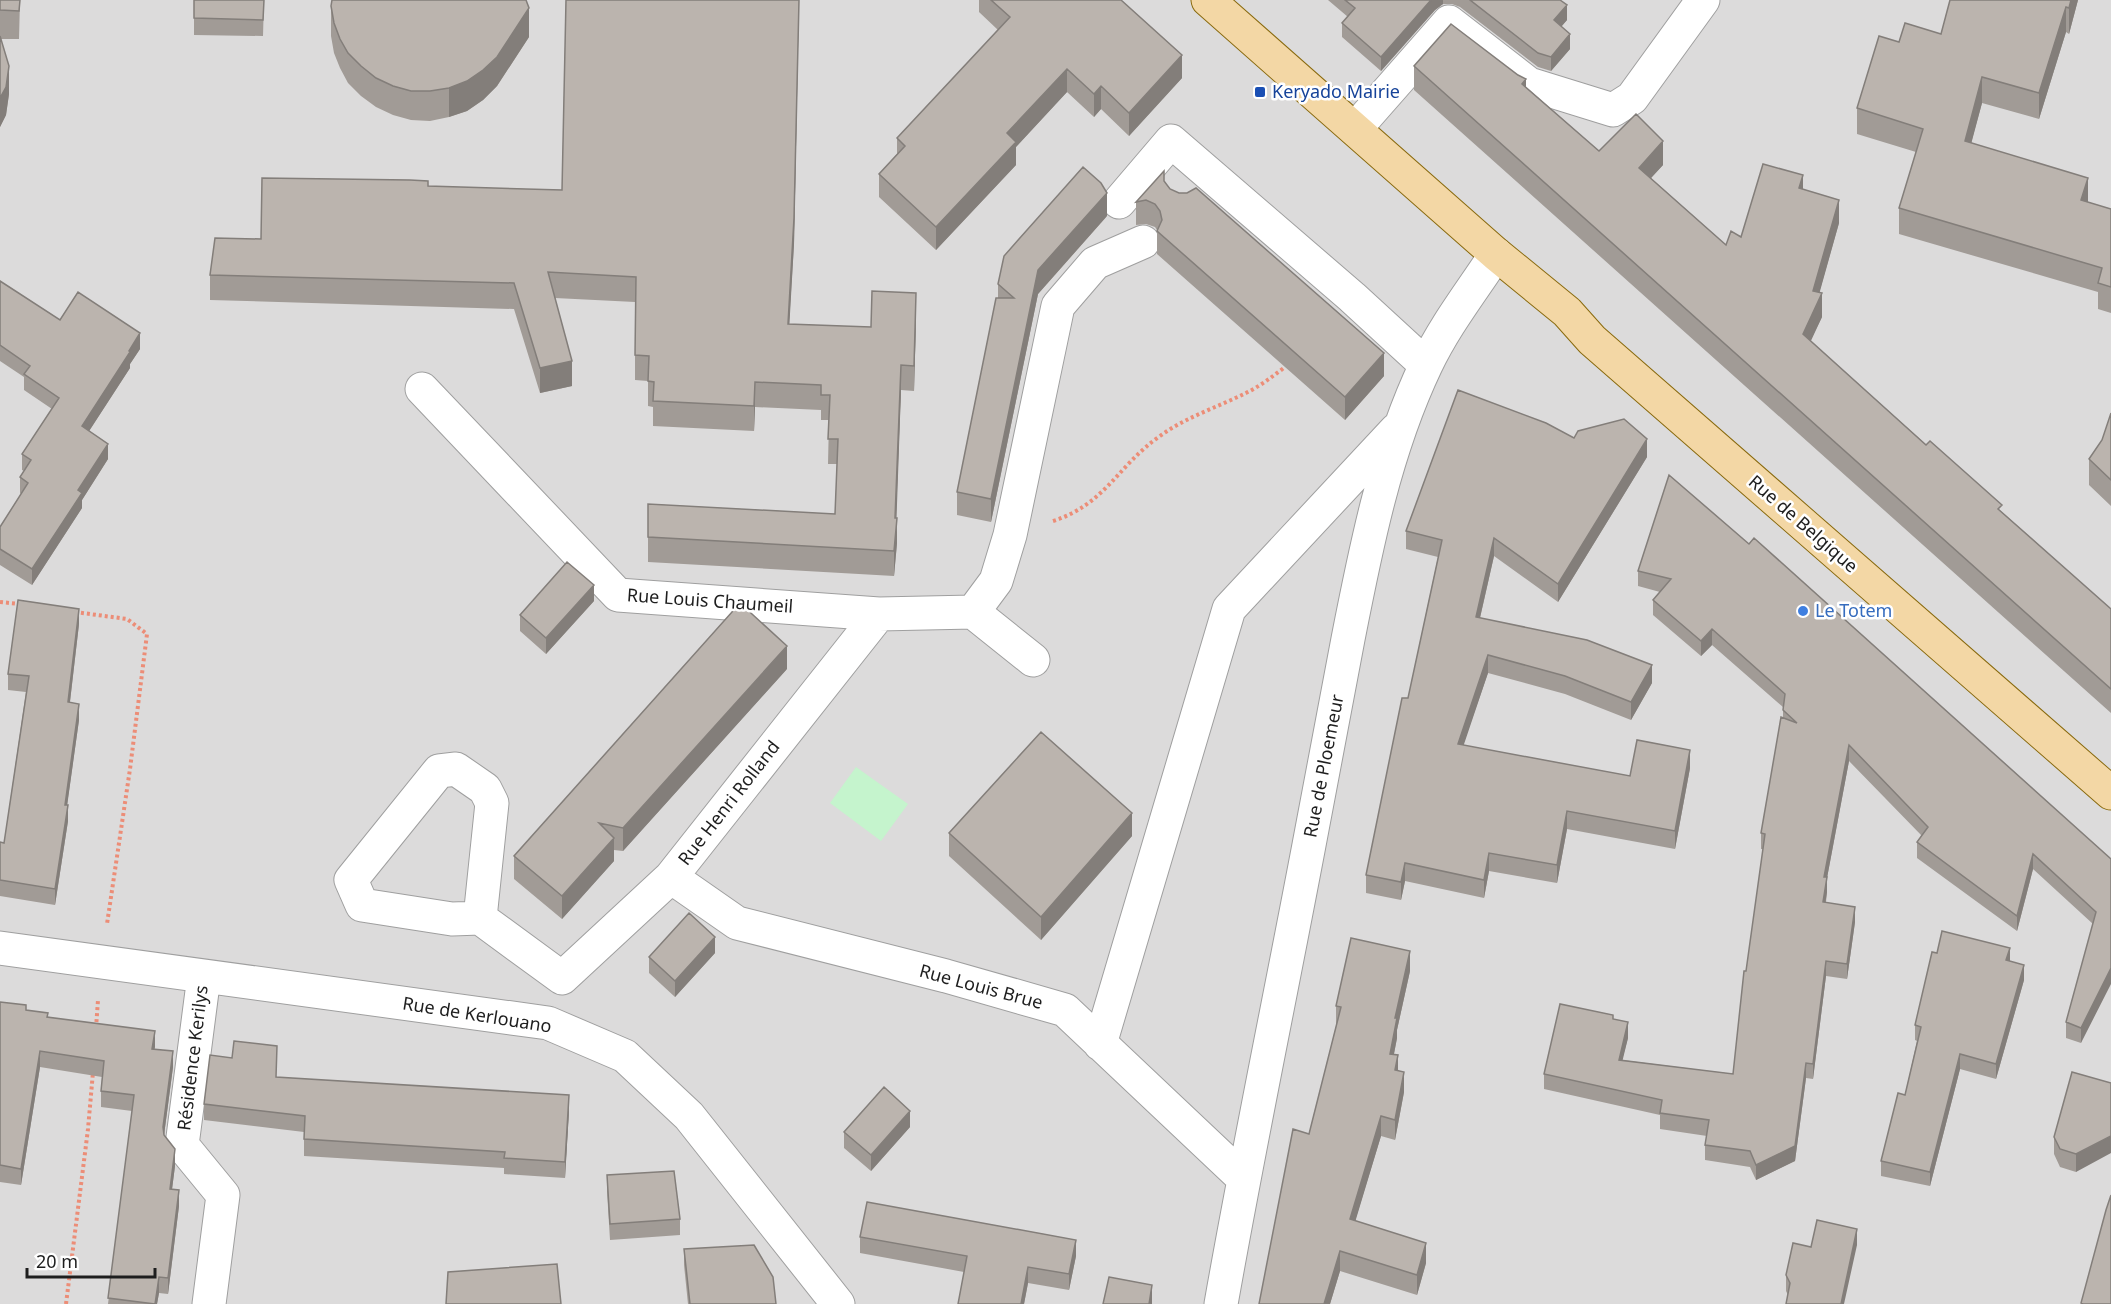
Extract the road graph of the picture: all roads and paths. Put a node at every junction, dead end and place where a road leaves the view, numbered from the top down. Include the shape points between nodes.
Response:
1 (1208, 0) edge
2 (1703, 0) edge
3 (1355, 129) junction
4 (1119, 201) dead end
5 (1143, 242) dead end
6 (1496, 254) junction
7 (1426, 365) junction
8 (1285, 367) edge
9 (422, 389) dead end
10 (1400, 426) junction
11 (1010, 535) junction
12 (0, 602) edge
13 (23, 605) edge
14 (69, 611) edge
15 (972, 612) junction
16 (879, 614) junction
17 (1033, 660) dead end
18 (2107, 783) edge
19 (671, 877) junction
20 (480, 918) junction
21 (0, 948) edge
22 (101, 962) junction
23 (204, 976) junction
24 (562, 978) junction
25 (548, 1023) junction
26 (96, 1034) edge
27 (1100, 1044) junction
28 (93, 1069) edge
29 (1243, 1178) junction
30 (833, 1302) edge
31 (66, 1304) edge
32 (209, 1304) edge
33 (1221, 1304) edge

1 - 3 main road, Rue de Belgique
2 - 3 street via 1632,98 1613,110 1529,84 1449,22
3 - 6 main road, Rue de Belgique
4 - 7 street via 1171,141 1197,182 1352,297
5 - 11 street via 1095,263 1058,306
6 - 7 street, Rue de Ploemeur via 1448,323
6 - 18 main road, Rue de Belgique
7 - 10 street, Rue de Ploemeur
8 - 11 path via 1247,393 1160,435 1103,492 1072,515
9 - 16 street, Rue Louis Chaumeil via 618,595
10 - 27 street via 1229,609
10 - 29 street, Rue de Ploemeur via 1365,552
11 - 15 street via 996,581
12 - 13 path
14 - 22 path via 127,619 147,634
15 - 16 street, Rue Louis Chaumeil
15 - 17 street
16 - 19 street, Rue Henri Rolland
19 - 24 street, Rue Henri Rolland
19 - 27 street, Rue Louis Brue via 737,923 1065,1010
20 - 20 street via 492,803 485,789 456,769 439,771 351,880 362,905 452,919
20 - 24 street
21 - 22 street, Rue de Kerlouano
22 - 23 street, Rue de Kerlouano
22 - 26 path
23 - 25 street, Rue de Kerlouano
23 - 32 street, Résidence Kerilys via 182,1145 223,1195
24 - 25 street, Rue Henri Rolland
25 - 30 street, Rue de Kerlouano via 625,1056 689,1116
27 - 29 street, Rue Louis Brue
28 - 31 path
29 - 33 street, Rue de Ploemeur

